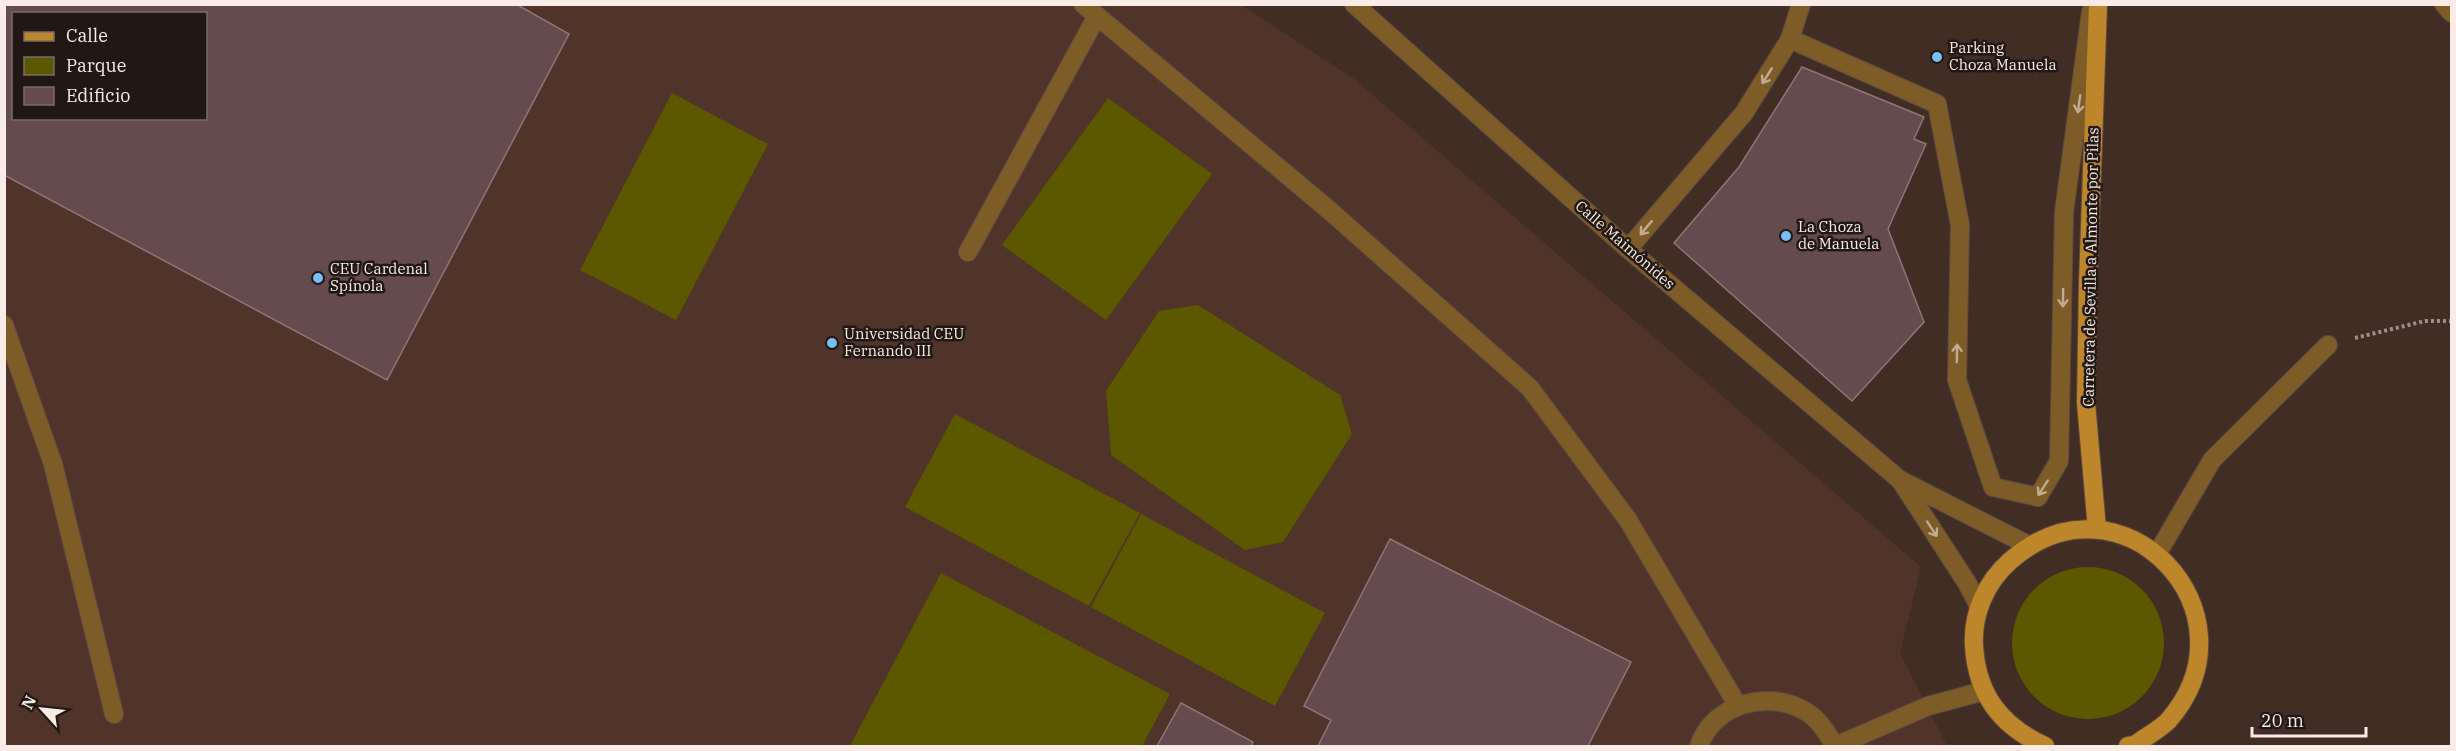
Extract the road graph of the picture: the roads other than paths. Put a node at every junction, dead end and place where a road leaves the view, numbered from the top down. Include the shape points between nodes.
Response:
1 (1354, 4) edge
2 (1801, 4) edge
3 (2092, 4) edge
4 (2098, 4) edge
5 (2444, 4) edge
6 (1090, 10) edge
7 (2451, 13) edge
8 (1790, 39) junction
9 (1629, 249) junction
10 (968, 252) dead end
11 (4, 325) edge
12 (2328, 345) road end
13 (1900, 480) junction
14 (2097, 529) junction
15 (2028, 545) junction
16 (2157, 554) junction
17 (1979, 606) junction
18 (1984, 691) junction
19 (1738, 706) junction
20 (114, 714) dead end
21 (2167, 722) junction
22 (2024, 741) edge
23 (1699, 747) edge
24 (1836, 747) edge
25 (2045, 747) edge
26 (2128, 747) edge
27 (2152, 747) edge

1 - 9 street, Calle Maimónides
2 - 8 street
3 -> 8 street via 2064,212 2060,460 2038,497 1994,487 1957,380 1960,225 1937,104
4 - 14 main road, Carretera de Sevilla a Almonte por Pilas via 2086,403
5 - 7 street
6 - 10 street
6 - 19 street via 1329,210 1530,388 1628,520
8 -> 9 street via 1744,113
9 - 13 street, Calle Maimónides
11 - 20 street via 53,464
12 - 16 street via 2212,460
13 - 15 street, Calle Maimónides
13 -> 17 street, Calle Maimónides
14 - 15 main road via 2062,532
14 - 16 main road via 2129,537
15 - 17 main road via 1998,571
16 - 21 main road via 2182,582 2197,617 2199,654 2188,691
17 - 18 main road via 1973,635 1975,664
18 - 22 main road
18 - 24 street via 1928,706
19 - 23 street via 1717,719
19 - 24 street via 1761,700 1785,702 1806,711
21 - 26 main road
21 - 27 main road
22 - 25 main road

